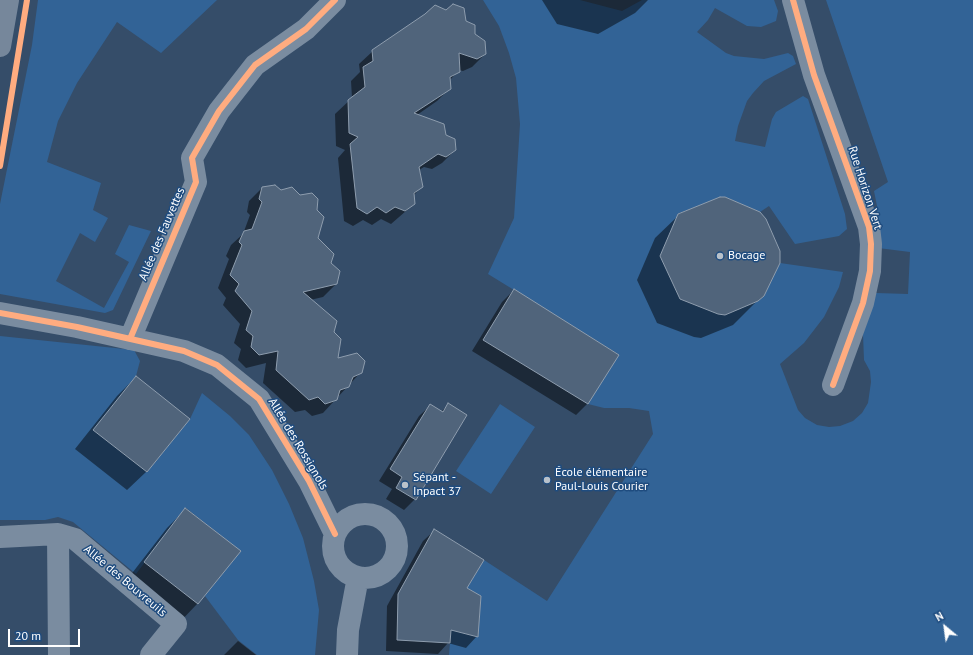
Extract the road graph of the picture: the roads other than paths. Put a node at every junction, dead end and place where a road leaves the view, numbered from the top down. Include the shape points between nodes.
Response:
1 (8, 0) edge
2 (335, 0) edge
3 (793, 0) edge
4 (0, 46) edge
5 (0, 313) edge
6 (130, 339) junction
7 (833, 385) dead end
8 (58, 534) junction
9 (335, 534) junction
10 (0, 537) edge
11 (358, 577) junction
12 (59, 655) edge
13 (151, 655) edge
14 (347, 655) edge

1 - 4 main road
2 - 6 street, Allée des Fauvettes via 306,29 255,65 219,111 192,158 196,182
3 - 7 street, Rue Horizon Vert via 814,76 869,227 871,244 870,271 863,303
5 - 6 street, Allée des Rossignols
6 - 9 street, Allée des Rossignols via 184,351 217,366 259,399 309,481
8 - 10 street, Allée des Bouvreuils
8 - 12 street
8 - 13 street, Allée des Bouvreuils via 75,539 176,624
9 - 11 street, Allée des Rossignols via 333,550 339,565 344,571
9 - 11 street via 341,525 359,515 379,518 393,532 396,552 393,561 378,575 369,578
11 - 14 street via 348,630

